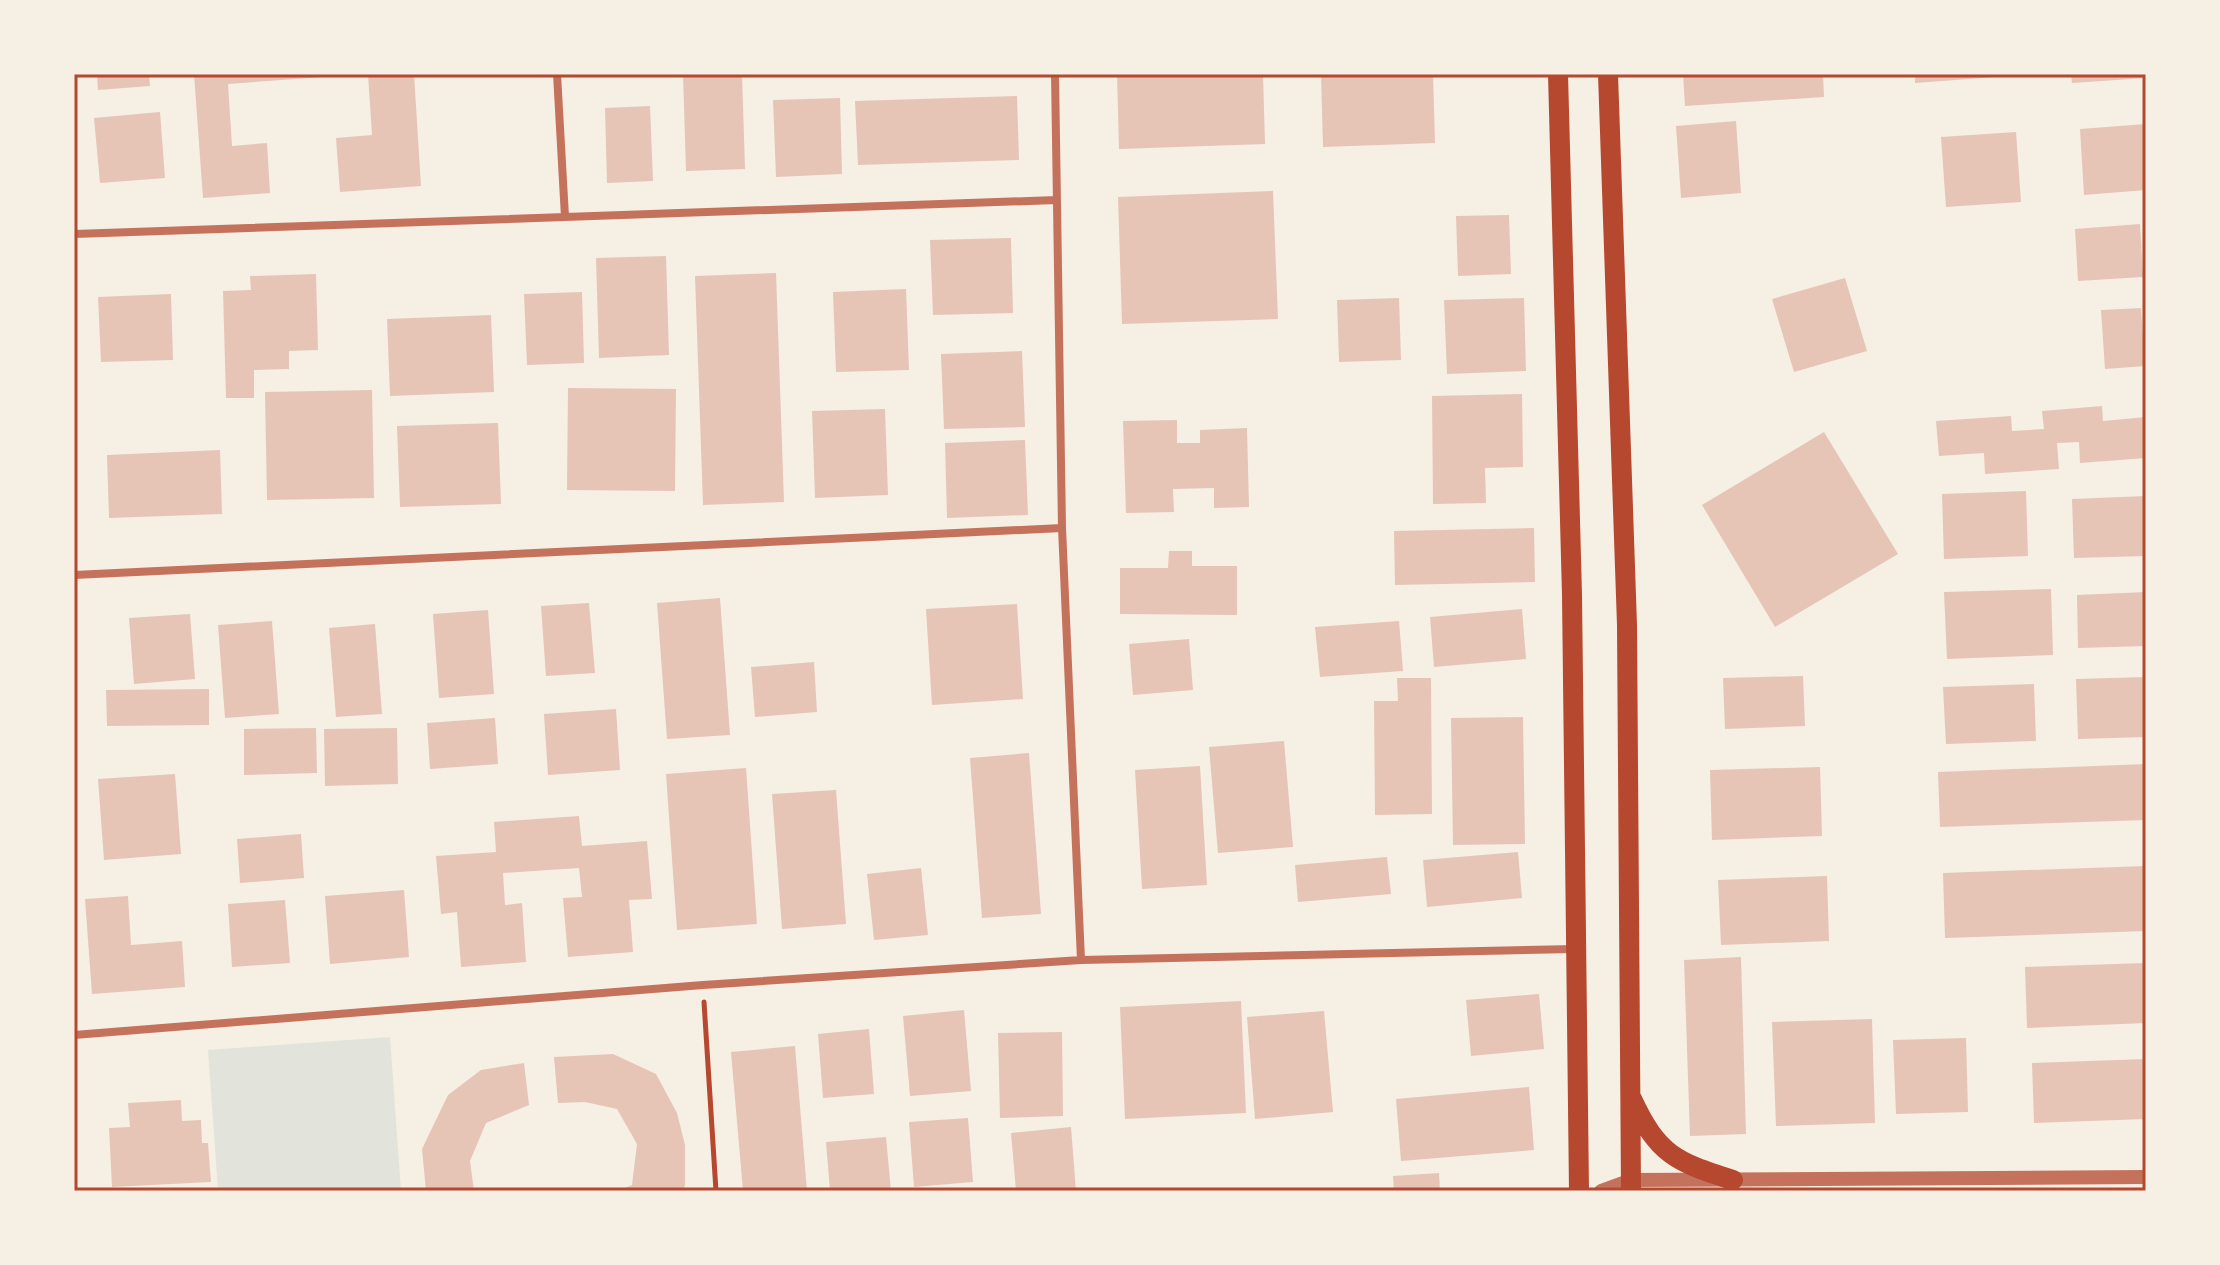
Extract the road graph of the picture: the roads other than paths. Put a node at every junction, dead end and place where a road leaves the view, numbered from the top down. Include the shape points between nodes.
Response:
1 (557, 74) edge
2 (1055, 74) edge
3 (1558, 74) edge
4 (1608, 74) edge
5 (1056, 200) junction
6 (565, 217) junction
7 (74, 234) edge
8 (1062, 528) junction
9 (74, 575) edge
10 (1575, 949) junction
11 (1081, 960) junction
12 (74, 1035) edge
13 (1629, 1093) junction
14 (2146, 1177) edge
15 (1733, 1180) junction
16 (1631, 1186) edge
17 (1579, 1191) edge
18 (1601, 1191) edge

1 - 6 street
2 - 5 street
3 - 10 main road
4 - 13 main road via 1627,625
5 - 6 street
5 - 8 street
6 - 7 street
8 - 9 street
8 - 11 street
10 - 11 street
10 - 17 main road
11 - 12 street
13 - 15 main road via 1662,1149 1679,1161
13 - 16 main road
14 - 15 street
15 - 16 street
16 - 18 street

